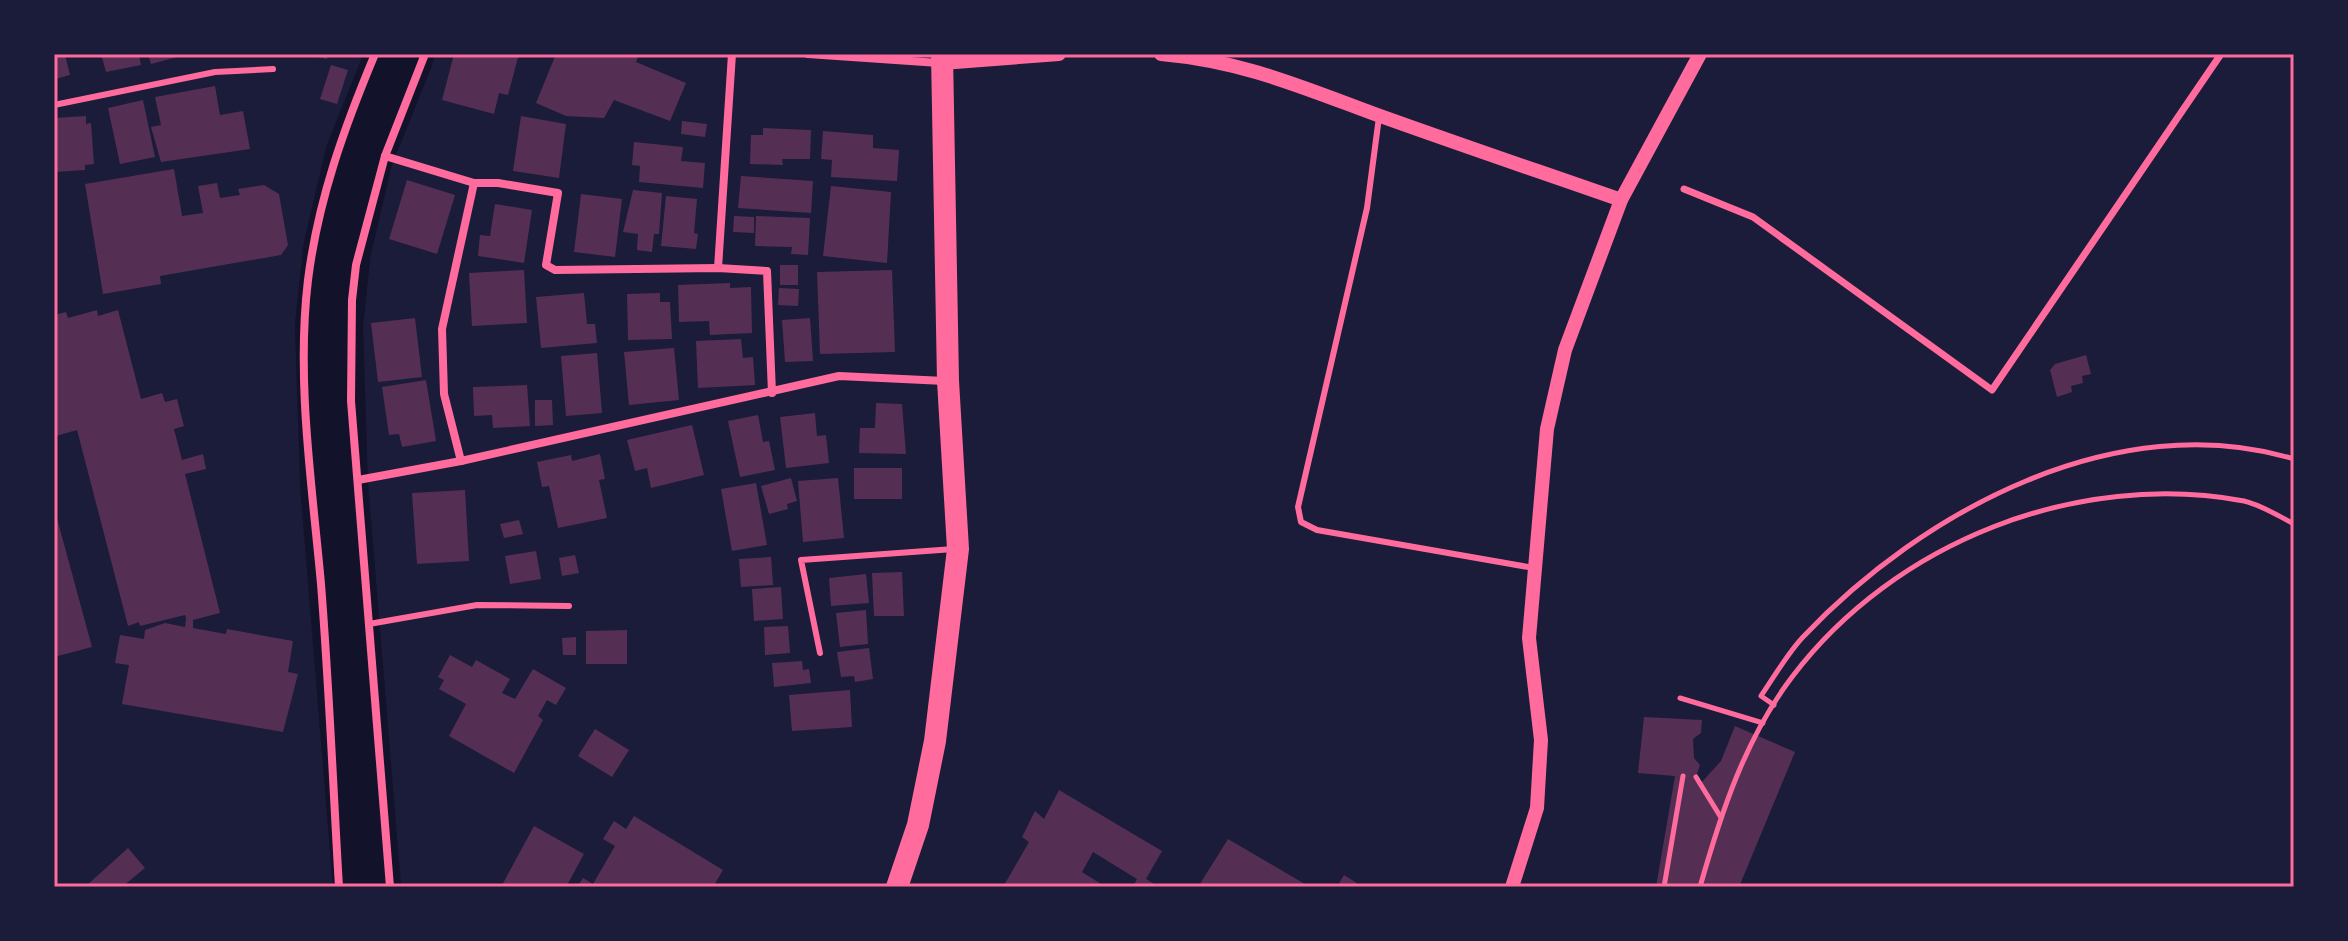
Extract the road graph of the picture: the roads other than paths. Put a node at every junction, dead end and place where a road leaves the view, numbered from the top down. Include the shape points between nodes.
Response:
1 (375, 54) edge
2 (425, 54) edge
3 (732, 54) edge
4 (808, 54) edge
5 (1059, 54) edge
6 (1161, 54) edge
7 (1700, 54) edge
8 (2221, 54) edge
9 (942, 58) edge
10 (273, 69) dead end
11 (54, 105) edge
12 (1379, 115) junction
13 (385, 156) junction
14 (474, 183) junction
15 (1684, 189) dead end
16 (1621, 200) junction
17 (718, 268) junction
18 (948, 381) junction
19 (772, 393) junction
20 (461, 461) junction
21 (358, 480) junction
22 (958, 549) junction
23 (1534, 568) junction
24 (569, 606) dead end
25 (369, 624) junction
26 (820, 653) dead end
27 (339, 887) edge
28 (390, 887) edge
29 (897, 887) edge
30 (1512, 887) edge

1 - 27 street via 326,186 308,282 305,405
2 - 13 street
3 - 17 street
4 - 9 street
5 - 9 street
6 - 12 street via 1204,58 1299,83
7 - 16 street
8 - 15 street via 1992,390 1753,217
9 - 18 highway
10 - 11 lane via 215,72
12 - 16 street
12 - 23 lane via 1367,208 1298,507 1301,522 1317,530
13 - 14 street
13 - 21 street via 352,300 351,401
14 - 17 street via 558,193 546,265 555,270
14 - 20 street via 442,329 444,394
16 - 23 street via 1565,350 1547,429
17 - 19 street via 767,271
18 - 19 street via 839,376
18 - 22 highway
19 - 20 street
20 - 21 street
21 - 25 street
22 - 26 lane via 801,560
22 - 29 highway via 935,741 918,825
23 - 30 street via 1529,638 1540,775 1537,808
24 - 25 lane via 477,605
25 - 28 street

